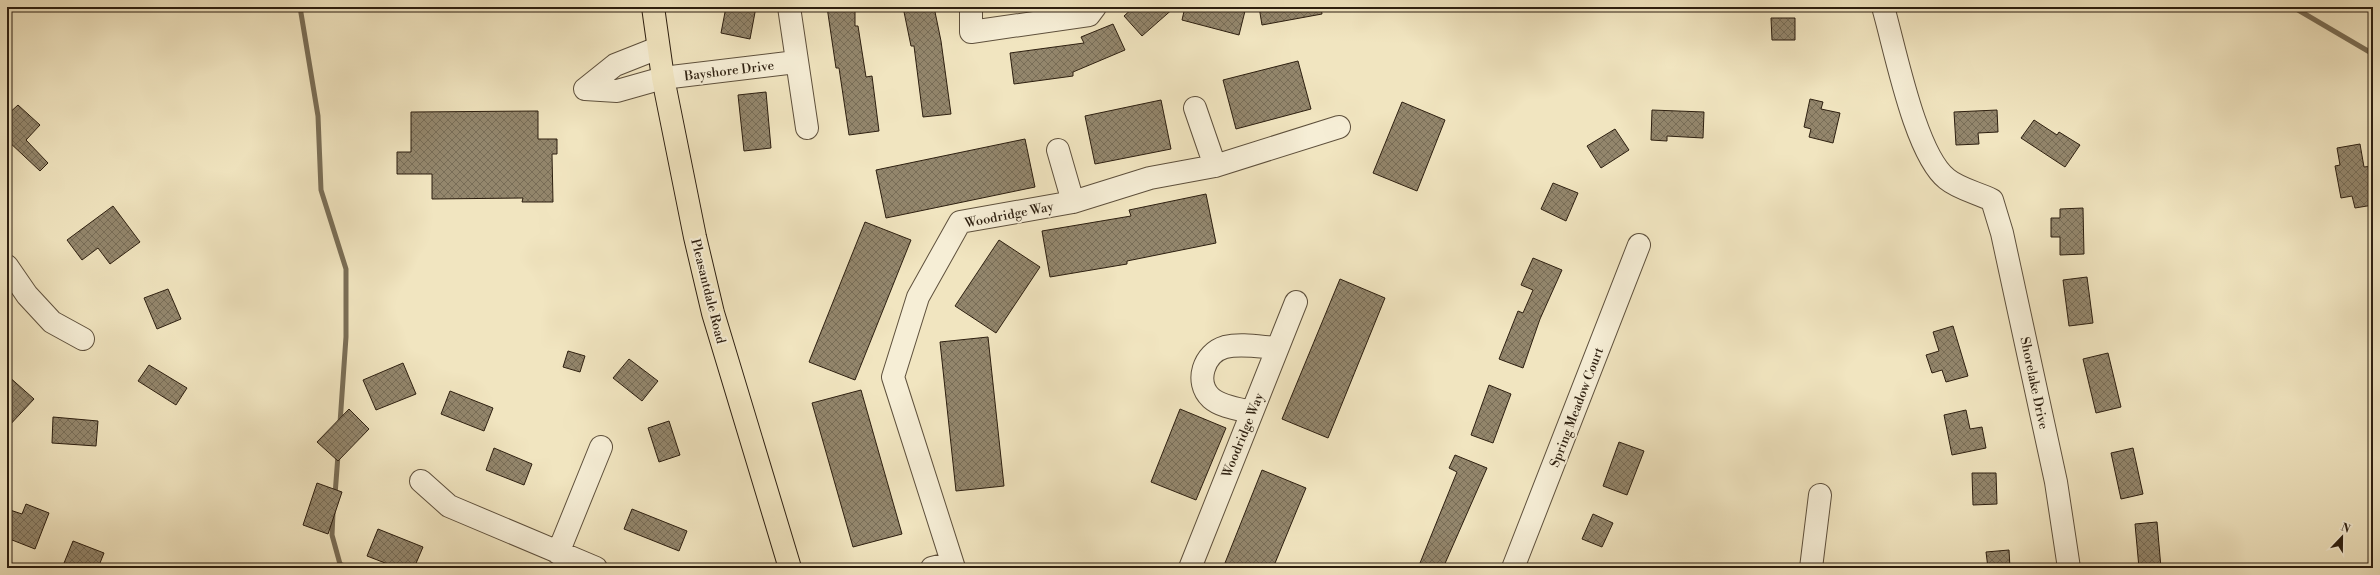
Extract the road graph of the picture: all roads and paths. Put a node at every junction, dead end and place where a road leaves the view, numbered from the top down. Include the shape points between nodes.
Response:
1 (653, 7) edge
2 (789, 7) edge
3 (971, 7) edge
4 (1095, 7) edge
5 (1883, 7) edge
6 (658, 48) junction
7 (796, 62) junction
8 (663, 78) junction
9 (1195, 108) dead end
10 (1339, 127) dead end
11 (807, 128) dead end
12 (1058, 150) dead end
13 (1215, 166) junction
14 (1073, 202) junction
15 (1639, 245) dead end
16 (7, 266) edge
17 (1296, 302) dead end
18 (82, 339) dead end
19 (1277, 348) junction
20 (1252, 412) junction
21 (601, 447) dead end
22 (421, 481) dead end
23 (1820, 495) dead end
24 (558, 553) junction
25 (946, 566) edge
26 (596, 568) edge
27 (790, 568) edge
28 (1190, 568) edge
29 (1513, 568) edge
30 (1811, 568) edge
31 (2069, 568) edge

1 - 6 main road, Pleasantdale Road
2 - 7 street
3 - 4 street via 971,32 1089,15
5 - 31 street, Shorelake Drive via 1907,98 1933,163 1948,180 1992,200 2002,233 2056,482
6 - 8 main road, Pleasantdale Road
6 - 8 street, Bayshore Drive via 615,65 585,89 617,91
7 - 8 street, Bayshore Drive
7 - 11 street
8 - 27 main road, Pleasantdale Road via 713,313
9 - 13 street
10 - 13 street, Woodridge Way
12 - 14 street
13 - 14 street, Woodridge Way via 1150,178
14 - 25 street, Woodridge Way via 960,222 918,297 893,377
15 - 29 street, Spring Meadow Court
16 - 18 street via 27,295 52,322
17 - 19 street, Woodridge Way
19 - 20 street, Woodridge Way
19 - 20 street via 1225,347 1213,352 1206,360 1203,383 1212,399 1233,408
20 - 28 street, Woodridge Way
21 - 24 street
22 - 24 street via 450,506
23 - 30 street
24 - 26 street

